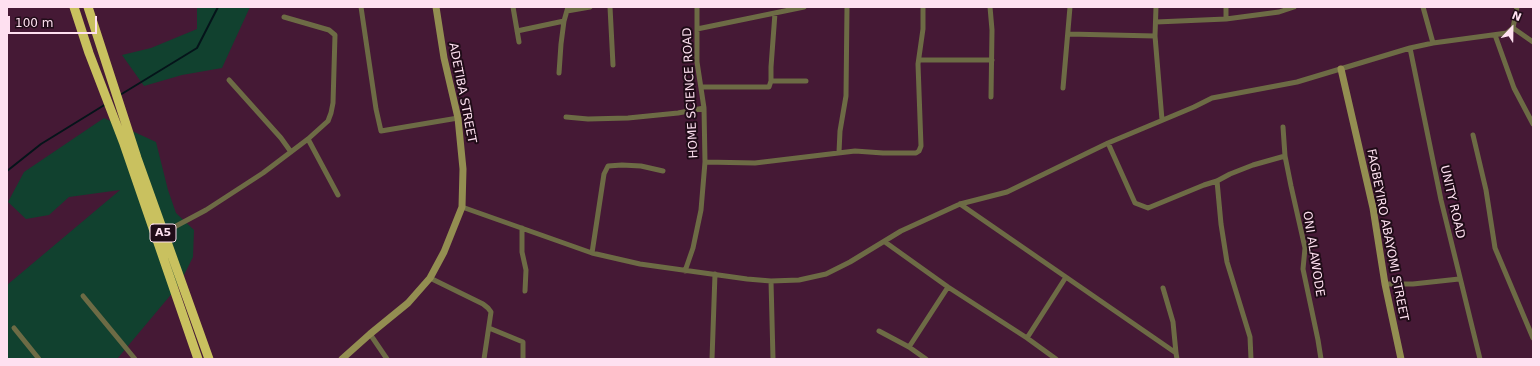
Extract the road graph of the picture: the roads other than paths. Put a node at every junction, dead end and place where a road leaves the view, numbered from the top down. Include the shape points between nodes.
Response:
1 (74, 7) edge
2 (88, 7) edge
3 (361, 7) edge
4 (436, 7) edge
5 (513, 7) edge
6 (590, 7) edge
7 (610, 7) edge
8 (697, 7) edge
9 (804, 7) edge
10 (847, 7) edge
11 (924, 7) edge
12 (990, 7) edge
13 (1070, 7) edge
14 (1156, 7) edge
15 (1226, 7) edge
16 (1294, 7) edge
17 (1423, 7) edge
18 (1517, 7) edge
19 (568, 9) edge
20 (775, 13) junction
21 (284, 17) dead end
22 (1226, 19) junction
23 (564, 22) junction
24 (1156, 22) junction
25 (1513, 28) junction
26 (697, 29) junction
27 (518, 31) junction
28 (1068, 34) junction
29 (1495, 35) junction
30 (1155, 36) junction
31 (519, 42) dead end
32 (1533, 42) edge
33 (1433, 43) junction
34 (1410, 48) junction
35 (919, 60) junction
36 (992, 60) junction
37 (613, 65) dead end
38 (1341, 69) junction
39 (559, 73) dead end
40 (229, 80) dead end
41 (771, 81) junction
42 (806, 82) dead end
43 (701, 87) junction
44 (1063, 88) dead end
45 (991, 97) dead end
46 (704, 108) junction
47 (566, 117) dead end
48 (458, 118) junction
49 (1162, 120) junction
50 (1533, 123) edge
51 (1283, 127) dead end
52 (1473, 135) dead end
53 (308, 139) junction
54 (1108, 143) junction
55 (291, 152) junction
56 (839, 152) junction
57 (1285, 156) junction
58 (705, 162) junction
59 (663, 171) dead end
60 (1217, 181) junction
61 (338, 195) dead end
62 (960, 204) junction
63 (462, 207) junction
64 (522, 228) junction
65 (163, 233) junction
66 (885, 242) junction
67 (592, 253) junction
68 (685, 271) junction
69 (715, 274) junction
70 (1066, 277) junction
71 (430, 278) junction
72 (1459, 279) junction
73 (771, 281) junction
74 (1384, 284) junction
75 (948, 288) junction
76 (1163, 288) dead end
77 (525, 292) dead end
78 (83, 296) dead end
79 (14, 328) dead end
80 (489, 328) junction
81 (879, 331) dead end
82 (370, 334) junction
83 (1028, 338) junction
84 (1533, 338) edge
85 (909, 347) junction
86 (1176, 353) junction
87 (39, 359) edge
88 (135, 359) edge
89 (198, 359) edge
90 (209, 359) edge
91 (342, 359) edge
92 (386, 359) edge
93 (484, 359) edge
94 (523, 359) edge
95 (712, 359) edge
96 (773, 359) edge
97 (926, 359) edge
98 (1056, 359) edge
99 (1177, 359) edge
100 (1251, 359) edge
101 (1321, 359) edge
102 (1401, 359) edge
103 (1480, 359) edge

1 - 89 highway, A5
2 - 65 highway, A5
3 - 48 street via 381,131
4 - 48 street, ADETIBA STREET via 444,58
5 - 27 street
6 - 19 street
7 - 37 street
8 - 26 street, HOME SCIENCE ROAD
9 - 20 street
10 - 56 street via 846,96
11 - 35 street
12 - 36 street
13 - 28 street
14 - 24 street
15 - 22 street
16 - 22 street via 1279,12
17 - 33 street
18 - 25 street
19 - 23 street
20 - 26 street
20 - 41 street
21 - 53 street via 329,30 335,35 332,113 328,121
22 - 24 street
23 - 27 street
23 - 39 street
24 - 30 street
25 - 29 street via 1507,33
25 - 32 street
26 - 43 street, HOME SCIENCE ROAD via 697,62
27 - 31 street
28 - 30 street
28 - 44 street
29 - 33 street
29 - 50 street via 1514,88
30 - 49 street
33 - 34 street
34 - 38 street
34 - 72 street, UNITY ROAD
35 - 36 street
35 - 56 street via 919,151
36 - 45 street
38 - 49 street via 1296,82 1212,98
38 - 74 street, FAGBEYIRO ABAYOMI STREET via 1373,208
40 - 55 street
41 - 42 street
41 - 43 street via 769,87 763,88
43 - 46 street, HOME SCIENCE ROAD
46 - 47 street via 628,118
46 - 58 street, HOME SCIENCE ROAD
48 - 63 street, ADETIBA STREET via 463,169
49 - 54 street
51 - 57 street, ONI ALAWODE
52 - 84 street via 1486,190 1495,248
53 - 55 street
53 - 61 street
54 - 60 street via 1135,203 1140,206 1148,208
54 - 62 street via 1007,192
55 - 65 street via 206,210
56 - 58 street via 755,163
57 - 60 street via 1253,165
57 - 101 street, ONI ALAWODE via 1305,248 1303,268
58 - 68 street, HOME SCIENCE ROAD via 701,210
59 - 67 street via 641,166 608,166 604,174
60 - 100 street via 1228,262 1250,337
62 - 66 street via 901,231
62 - 70 street
63 - 64 street
63 - 71 street via 444,252
64 - 67 street
64 - 77 street via 522,252 526,270
65 - 90 highway, A5
66 - 73 street via 826,274 800,280
66 - 75 street
67 - 68 street
68 - 69 street
69 - 73 street
69 - 95 street
70 - 83 street
70 - 86 street
71 - 80 street via 488,308 491,312
71 - 82 street via 408,303
72 - 74 street
72 - 103 street, UNITY ROAD
73 - 96 street
74 - 102 street, FAGBEYIRO ABAYOMI STREET
75 - 83 street
75 - 85 street
76 - 86 street via 1174,322
78 - 88 street
79 - 87 street
80 - 93 street
80 - 94 street via 523,342
81 - 85 street
82 - 91 street
82 - 92 street
83 - 98 street
85 - 97 street
86 - 99 street

